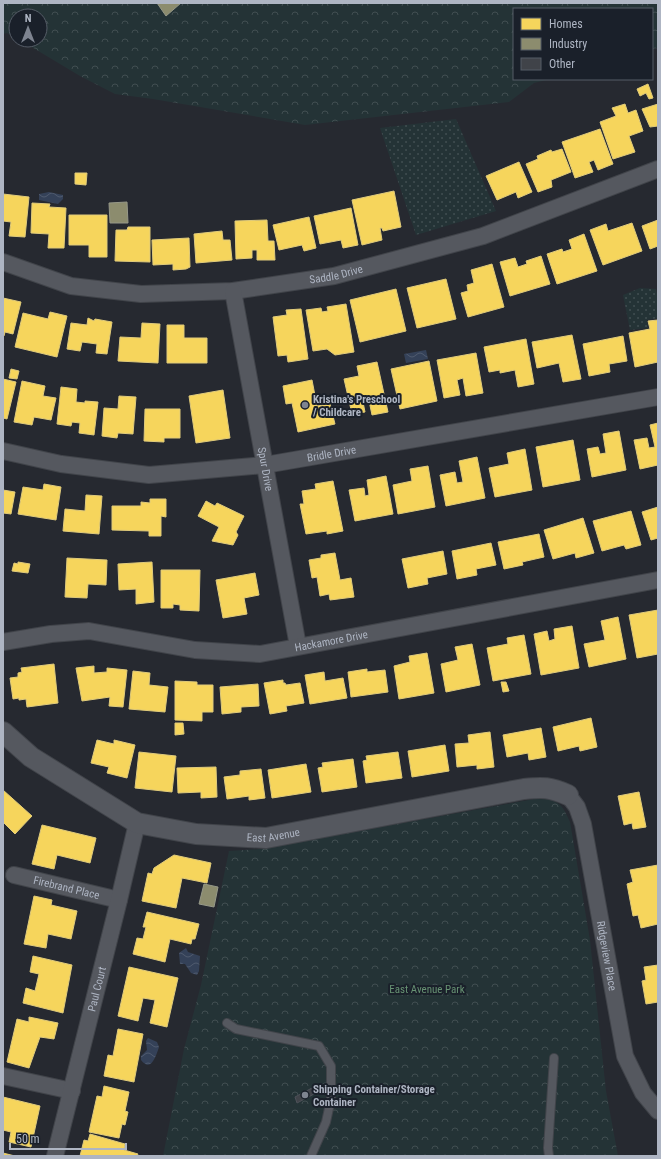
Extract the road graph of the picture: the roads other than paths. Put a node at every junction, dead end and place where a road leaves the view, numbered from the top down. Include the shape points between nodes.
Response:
1 (658, 168) edge
2 (3, 262) edge
3 (233, 291) junction
4 (658, 397) edge
5 (3, 451) edge
6 (265, 465) junction
7 (658, 580) edge
8 (3, 642) edge
9 (298, 646) junction
10 (3, 732) edge
11 (568, 795) joint
12 (137, 823) junction
13 (14, 875) dead end
14 (119, 900) junction
15 (227, 1023) dead end
16 (554, 1058) dead end
17 (3, 1076) edge
18 (72, 1091) junction
19 (658, 1111) edge
20 (55, 1156) edge
21 (311, 1156) edge
22 (549, 1156) edge

1 - 3 street, Saddle Drive via 483,236 334,276
2 - 3 street, Saddle Drive via 71,286 141,294
3 - 6 street, Spur Drive
4 - 6 street, Bridle Drive
5 - 6 street, Bridle Drive via 61,464 148,475
6 - 9 street, Spur Drive
7 - 9 street, Hackamore Drive
8 - 9 street, Hackamore Drive via 89,631 195,650 260,654
10 - 12 street, East Avenue via 31,757
11 - 12 street, East Avenue via 554,789 524,789 266,838 196,834
11 - 19 street, Ridgeview Place via 577,807 583,824 625,1056 643,1093
12 - 14 street, Paul Court
13 - 14 street, Firebrand Place
14 - 18 street, Paul Court
15 - 21 lane via 236,1028 320,1046 331,1066 331,1099 326,1122
16 - 22 lane
17 - 18 street
18 - 20 street, Paul Court

